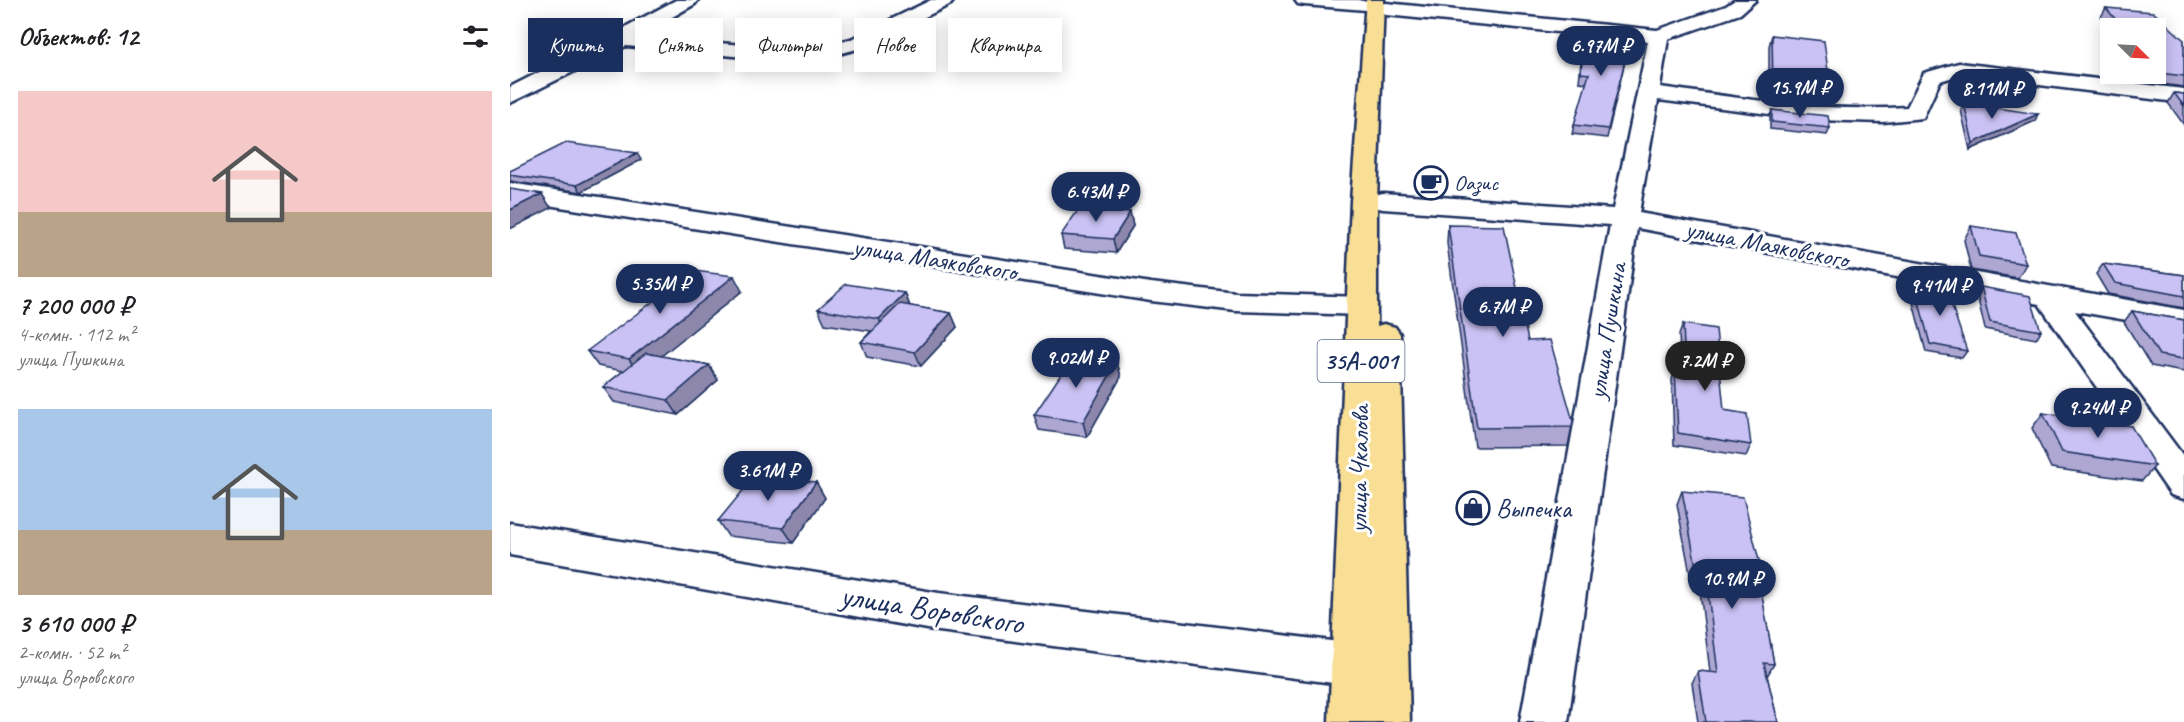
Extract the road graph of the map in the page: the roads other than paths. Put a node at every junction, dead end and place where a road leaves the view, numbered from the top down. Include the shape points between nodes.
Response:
1 (689, 0) edge
2 (945, 0) edge
3 (1304, 0) edge
4 (1747, 0) edge
5 (1380, 4) edge
6 (1659, 36) junction
7 (623, 40) joint
8 (555, 72) edge
9 (1650, 92) junction
10 (510, 96) edge
11 (2184, 96) edge
12 (510, 191) edge
13 (1374, 201) junction
14 (1625, 218) junction
15 (2049, 297) junction
16 (1373, 307) junction
17 (2184, 320) edge
18 (2184, 485) edge
19 (510, 539) edge
20 (1371, 667) junction
21 (1353, 722) edge
22 (1386, 722) edge
23 (1544, 722) edge

1 - 7 street
2 - 7 street via 858,43 819,53 777,54
3 - 5 street
4 - 6 street via 1733,10
5 - 6 street
5 - 13 main road, улица Чкалова / 35А-001
6 - 9 street, улица Пушкина
8 - 10 street
9 - 11 street via 1838,115 1894,116 1915,113 1932,77 1959,69
9 - 14 street, улица Пушкина
12 - 16 street, улица Маяковского via 1151,292 1236,302
13 - 14 street, улица Маяковского
13 - 16 main road, улица Чкалова / 35А-001
14 - 15 street, улица Маяковского
14 - 23 street, улица Пушкина
15 - 17 street, улица Маяковского
15 - 18 street
16 - 20 main road, улица Чкалова / 35А-001
19 - 20 street, улица Воровского via 939,612
20 - 21 main road, улица Чкалова / 35А-001
20 - 22 main road, улица Чкалова / 35А-001

